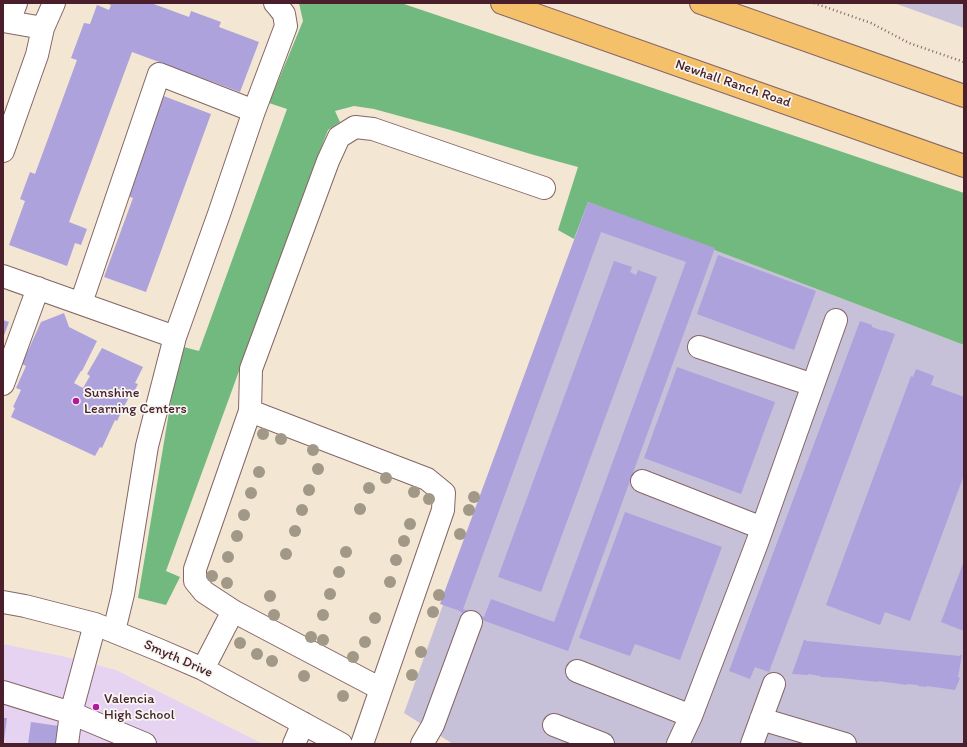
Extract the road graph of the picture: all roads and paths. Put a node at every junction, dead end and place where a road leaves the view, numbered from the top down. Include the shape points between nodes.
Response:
1 (54, 3) edge
2 (275, 3) edge
3 (502, 3) edge
4 (701, 3) edge
5 (814, 3) edge
6 (9, 15) edge
7 (43, 28) junction
8 (964, 62) edge
9 (964, 96) edge
10 (254, 110) junction
11 (3, 151) edge
12 (964, 166) edge
13 (544, 188) dead end
14 (3, 276) edge
15 (38, 288) junction
16 (80, 303) junction
17 (836, 320) dead end
18 (174, 337) junction
19 (699, 347) dead end
20 (3, 384) edge
21 (813, 385) junction
22 (250, 411) junction
23 (642, 481) dead end
24 (762, 528) junction
25 (3, 602) edge
26 (233, 610) junction
27 (472, 622) dead end
28 (104, 628) junction
29 (203, 669) junction
30 (577, 671) dead end
31 (774, 684) dead end
32 (381, 689) junction
33 (3, 692) edge
34 (71, 713) junction
35 (690, 716) junction
36 (761, 719) junction
37 (303, 723) junction
38 (554, 725) dead end
39 (67, 744) edge
40 (145, 744) edge
41 (294, 744) edge
42 (341, 744) edge
43 (362, 744) edge
44 (422, 744) edge
45 (603, 744) edge
46 (678, 744) edge
47 (752, 744) edge
48 (845, 744) edge

1 - 7 street
2 - 10 street via 284,14 286,26
3 - 12 main road, Newhall Ranch Road
4 - 9 main road
5 - 8 path via 871,23 909,43
6 - 7 street
7 - 11 street via 37,55
10 - 16 street via 159,74
10 - 18 street
13 - 22 street via 373,129 355,127 339,137 251,369
14 - 15 street
15 - 16 street
15 - 20 street
16 - 18 street
17 - 21 street
18 - 28 street via 148,446 123,594
19 - 21 street
21 - 24 street
22 - 26 street via 195,569 195,581 204,592
22 - 32 street via 427,479 444,493 443,510
23 - 24 street
24 - 35 street
25 - 28 street, Smyth Drive
26 - 29 street
26 - 32 street
27 - 44 street via 433,725
28 - 29 street, Smyth Drive
28 - 34 street
29 - 37 street, Smyth Drive
30 - 35 street
31 - 36 street
32 - 43 street
33 - 34 street
34 - 39 street
34 - 40 street
35 - 46 street
36 - 47 street
36 - 48 street
37 - 41 street
37 - 42 street, Smyth Drive
38 - 45 street

